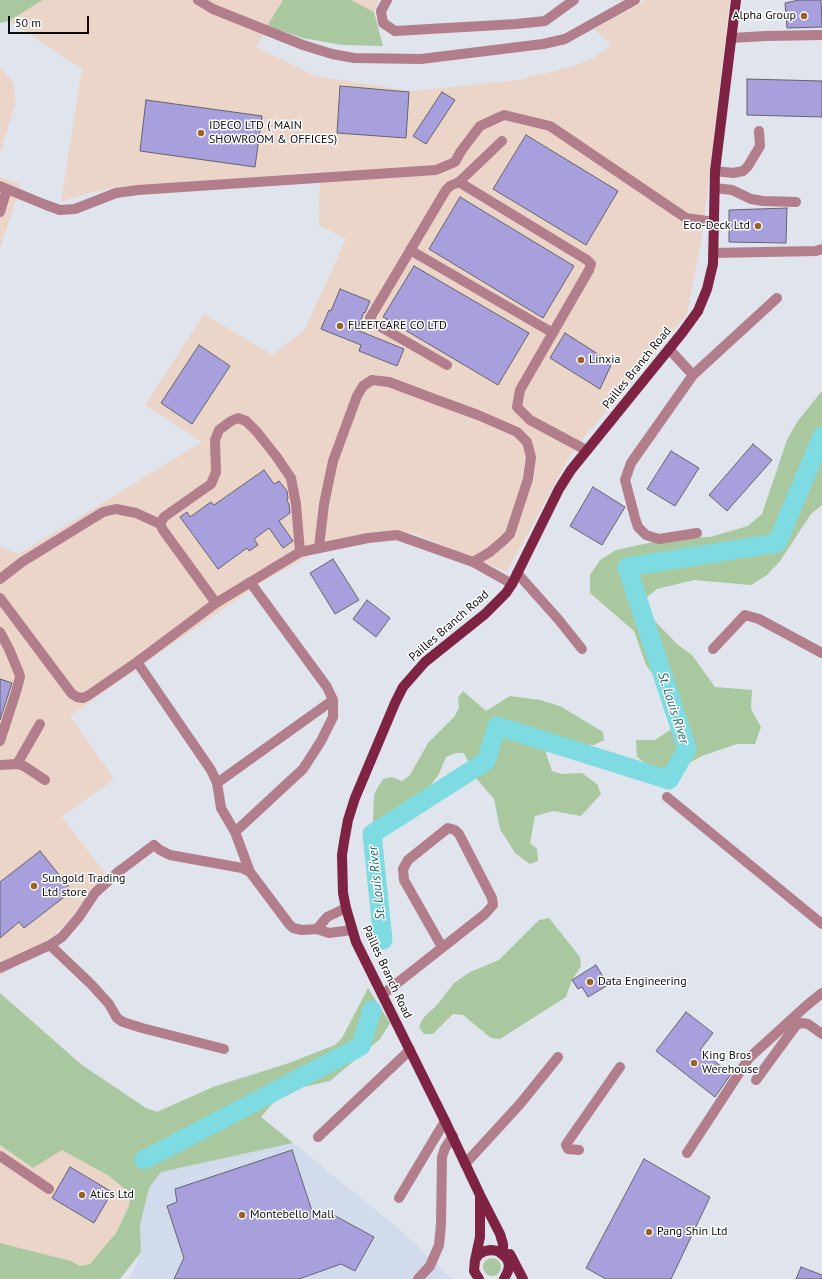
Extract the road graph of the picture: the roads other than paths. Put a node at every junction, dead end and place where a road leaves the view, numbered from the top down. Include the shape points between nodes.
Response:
1 (198, 0) edge
2 (387, 0) edge
3 (574, 0) edge
4 (635, 0) edge
5 (736, 0) edge
6 (822, 35) edge
7 (731, 38) junction
8 (759, 131) dead end
9 (502, 142) dead end
10 (715, 171) junction
11 (459, 182) junction
12 (3, 187) edge
13 (715, 188) junction
14 (796, 202) dead end
15 (0, 212) edge
16 (714, 222) junction
17 (822, 249) edge
18 (410, 250) junction
19 (713, 253) junction
20 (777, 298) dead end
21 (553, 333) junction
22 (669, 349) junction
23 (447, 365) dead end
24 (693, 375) junction
25 (586, 450) junction
26 (160, 524) junction
27 (697, 532) dead end
28 (319, 547) junction
29 (300, 552) junction
30 (473, 562) junction
31 (517, 573) junction
32 (0, 580) edge
33 (250, 582) junction
34 (512, 584) junction
35 (0, 598) edge
36 (216, 603) junction
37 (0, 632) edge
38 (582, 649) dead end
39 (713, 649) dead end
40 (822, 653) edge
41 (138, 662) junction
42 (333, 700) junction
43 (40, 724) dead end
44 (0, 741) edge
45 (0, 764) edge
46 (17, 764) junction
47 (45, 780) dead end
48 (217, 783) junction
49 (667, 797) dead end
50 (235, 832) junction
51 (250, 872) junction
52 (346, 908) junction
53 (822, 924) edge
54 (317, 928) junction
55 (352, 930) junction
56 (50, 945) junction
57 (442, 947) junction
58 (0, 968) edge
59 (822, 993) edge
60 (382, 995) junction
61 (822, 1034) edge
62 (224, 1049) dead end
63 (410, 1050) junction
64 (558, 1057) dead end
65 (620, 1068) dead end
66 (756, 1080) dead end
67 (445, 1121) junction
68 (453, 1136) junction
69 (318, 1137) dead end
70 (579, 1150) dead end
71 (687, 1153) dead end
72 (0, 1156) edge
73 (465, 1164) junction
74 (49, 1189) dead end
75 (480, 1195) junction
76 (398, 1198) dead end
77 (500, 1234) junction
78 (503, 1255) junction
79 (476, 1260) junction
80 (508, 1265) junction
81 (475, 1276) edge
82 (418, 1279) edge
83 (504, 1279) edge
84 (523, 1279) edge

1 - 4 street via 213,9 332,54 354,58 421,59 565,39
2 - 3 street via 382,11 383,23 395,31 545,21
5 - 7 main road, Pailles Branch Road
6 - 7 street
7 - 10 main road, Pailles Branch Road
8 - 10 street via 760,146 743,171
9 - 11 street
10 - 13 main road, Pailles Branch Road
11 - 18 street via 446,190
11 - 21 street via 591,264
12 - 15 street
12 - 16 street via 60,210 75,208 116,193 138,190 436,170 455,162 480,126 504,115 550,126 686,218
13 - 14 street via 732,190 751,200
13 - 16 main road, Pailles Branch Road
16 - 19 main road, Pailles Branch Road
17 - 19 street
18 - 21 street
18 - 23 street via 370,320
19 - 22 main road, Pailles Branch Road via 707,289 698,311
20 - 24 street
21 - 25 street via 520,390 517,407 530,420
22 - 24 street
22 - 25 main road, Pailles Branch Road
24 - 27 street via 631,463 625,480 638,526 646,535 659,539
25 - 31 main road, Pailles Branch Road via 559,489
26 - 29 street via 164,517 211,484 216,472 215,440 219,430 231,420 238,418 246,421 256,432 291,478
26 - 32 street via 136,513 116,509 103,512 22,562
26 - 36 street
28 - 29 street
28 - 30 street via 397,535
28 - 30 street via 333,461 357,396 363,386 372,380 383,381 478,415 517,432 527,442 531,457 528,479 510,534 490,552
29 - 33 street
30 - 34 street
31 - 34 main road, Pailles Branch Road
31 - 38 street
33 - 36 street
33 - 42 street via 327,687
34 - 52 main road, Pailles Branch Road via 485,614 425,662 411,677 395,703 348,820 342,855
35 - 41 street via 72,694 77,697 89,695
36 - 41 street
37 - 44 street via 20,677
39 - 40 street via 745,615 759,619
41 - 48 street
42 - 48 street
42 - 50 street via 333,717 302,769
43 - 46 street
45 - 46 street
46 - 47 street
48 - 50 street via 221,808
49 - 53 street
50 - 51 street
51 - 54 street via 293,928
51 - 56 street via 242,868 170,855 154,845 95,893 62,937
52 - 54 street via 327,917
52 - 55 main road, Pailles Branch Road
54 - 55 street via 329,933
55 - 60 main road, Pailles Branch Road
56 - 58 street
56 - 62 street via 90,983 123,1022
57 - 57 street via 493,905 492,898 459,834 448,828 408,860 403,869 404,880
57 - 60 street
59 - 71 street via 749,1058
60 - 63 main road, Pailles Branch Road
61 - 66 street via 808,1024 797,1024
63 - 67 main road, Pailles Branch Road
63 - 69 street
64 - 73 street via 520,1104
65 - 70 street via 566,1145 568,1149
67 - 68 main road, Pailles Branch Road
67 - 76 street
68 - 73 main road, Pailles Branch Road
68 - 82 street via 442,1157 439,1245 430,1266
72 - 74 street
73 - 75 main road, Pailles Branch Road
75 - 77 main road, Pailles Branch Road
75 - 79 main road, Pailles Branch Road via 480,1237
77 - 78 main road, Pailles Branch Road
77 - 84 main road
78 - 79 main road via 498,1251 485,1251 479,1254
78 - 80 main road, Pailles Branch Road
79 - 81 main road, Pailles Branch Road
80 - 83 main road
80 - 84 main road

